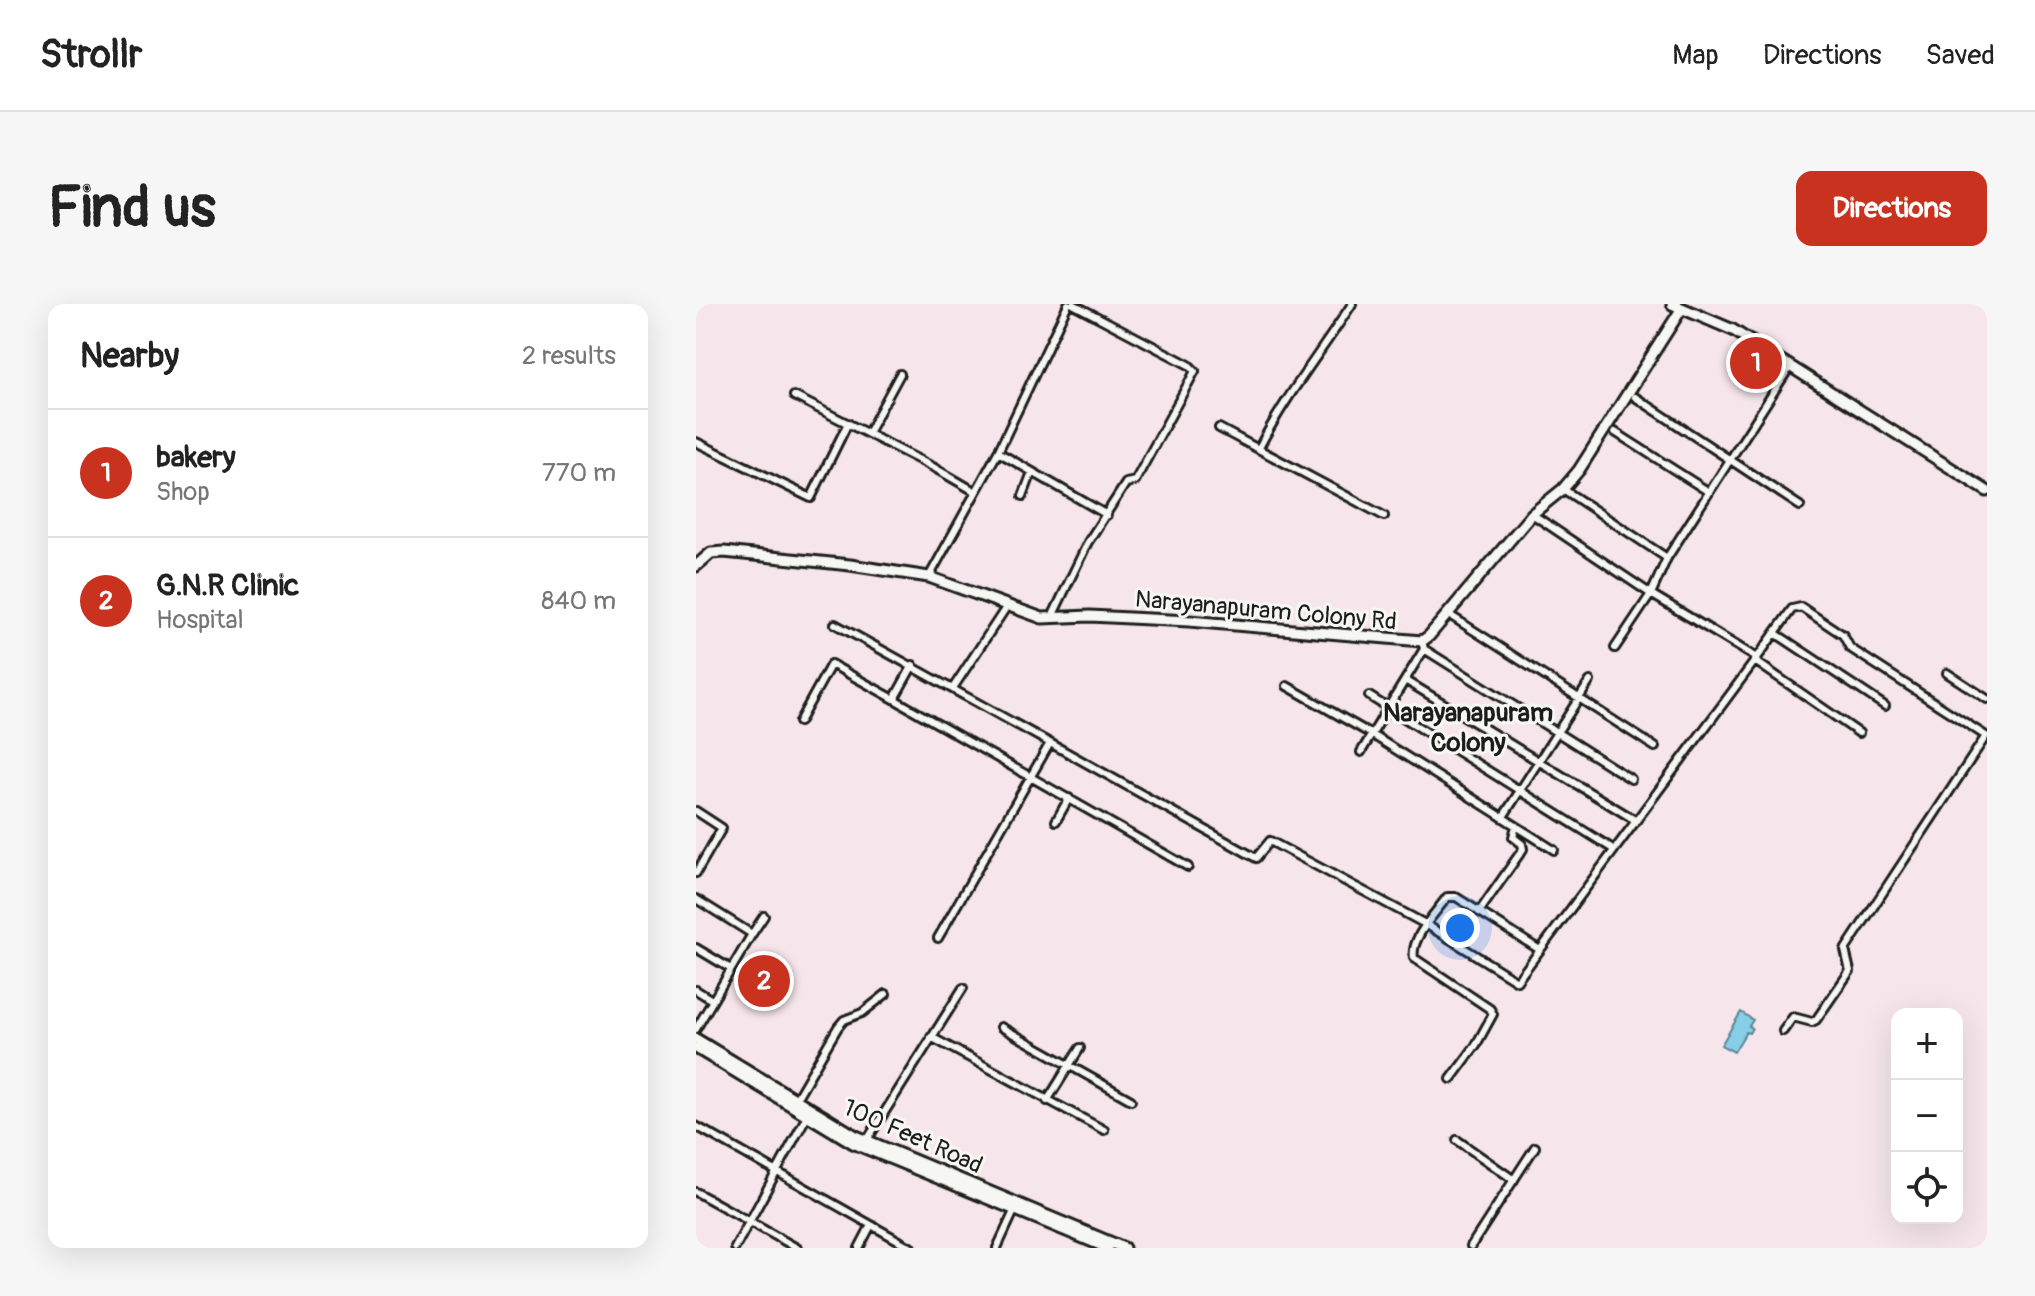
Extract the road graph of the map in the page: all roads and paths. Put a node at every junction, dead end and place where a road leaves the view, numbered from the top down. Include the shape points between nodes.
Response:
1 (1070, 304) edge
2 (1352, 304) edge
3 (1677, 306) edge
4 (1693, 308) edge
5 (1789, 368) junction
6 (900, 374) dead end
7 (794, 396) dead end
8 (1635, 397) dead end
9 (848, 423) junction
10 (1219, 428) dead end
11 (1615, 432) dead end
12 (868, 433) junction
13 (696, 442) edge
14 (1259, 448) junction
15 (998, 452) junction
16 (1730, 459) junction
17 (1032, 472) junction
18 (1563, 489) junction
19 (1987, 491) edge
20 (976, 492) junction
21 (1709, 492) junction
22 (1023, 496) dead end
23 (1800, 506) dead end
24 (1532, 514) junction
25 (1107, 515) junction
26 (1384, 516) dead end
27 (1667, 558) junction
28 (696, 566) edge
29 (929, 577) junction
30 (1651, 594) junction
31 (1007, 606) junction
32 (1448, 614) junction
33 (1052, 618) junction
34 (835, 624) dead end
35 (1775, 633) junction
36 (1423, 645) junction
37 (1615, 648) dead end
38 (1756, 659) junction
39 (913, 665) junction
40 (1947, 673) dead end
41 (1405, 680) junction
42 (1590, 681) dead end
43 (1287, 686) dead end
44 (953, 688) junction
45 (1369, 696) dead end
46 (894, 699) junction
47 (1578, 699) junction
48 (1987, 699) edge
49 (1885, 706) dead end
50 (1387, 707) junction
51 (799, 722) dead end
52 (1557, 733) junction
53 (1859, 733) dead end
54 (1371, 734) junction
55 (1987, 738) edge
56 (1050, 743) junction
57 (1655, 747) dead end
58 (1361, 752) dead end
59 (1540, 760) junction
60 (1031, 777) junction
61 (1631, 779) dead end
62 (1520, 789) junction
63 (1069, 798) junction
64 (696, 811) edge
65 (1503, 817) junction
66 (1635, 820) junction
67 (1056, 821) dead end
68 (1516, 826) junction
69 (1613, 849) junction
70 (1554, 850) dead end
71 (1188, 867) dead end
72 (696, 873) edge
73 (696, 899) edge
74 (1479, 912) junction
75 (764, 916) dead end
76 (1427, 925) junction
77 (752, 934) junction
78 (938, 938) dead end
79 (696, 948) edge
80 (1540, 950) junction
81 (731, 969) junction
82 (963, 988) dead end
83 (696, 990) edge
84 (886, 994) dead end
85 (712, 1000) junction
86 (1001, 1027) dead end
87 (696, 1029) edge
88 (1783, 1031) dead end
89 (931, 1037) junction
90 (696, 1039) edge
91 (696, 1048) edge
92 (1080, 1048) dead end
93 (1069, 1066) junction
94 (1451, 1079) dead end
95 (796, 1099) junction
96 (1131, 1100) dead end
97 (1047, 1101) junction
98 (810, 1112) junction
99 (696, 1126) edge
100 (1104, 1130) dead end
101 (867, 1140) junction
102 (1457, 1140) dead end
103 (1535, 1147) dead end
104 (777, 1171) junction
105 (1514, 1180) junction
106 (696, 1192) edge
107 (1015, 1209) junction
108 (749, 1221) junction
109 (871, 1225) junction
110 (1471, 1246) dead end
111 (735, 1248) edge
112 (797, 1248) edge
113 (859, 1248) edge
114 (912, 1248) edge
115 (997, 1248) edge
116 (1108, 1248) edge
117 (1124, 1248) edge

1 - 15 street
1 - 25 street via 1195,370 1135,481 1126,483
2 - 14 street via 1277,411
3 - 4 street
3 - 18 street, Narayanapuram Colony Rd
4 - 5 street
5 - 16 street
5 - 19 street
6 - 12 street
7 - 9 street
8 - 16 street
9 - 12 street
9 - 13 street via 811,498
10 - 14 street
11 - 21 street
12 - 20 street
14 - 26 street
15 - 17 street
15 - 20 street
16 - 21 street
16 - 23 street
17 - 22 street
17 - 25 street
18 - 24 street, Narayanapuram Colony Rd
18 - 27 street
20 - 29 street
21 - 27 street
24 - 30 street
24 - 32 street, Narayanapuram Colony Rd
25 - 33 street via 1088,542
27 - 30 street
28 - 29 street, Narayanapuram Colony Rd via 717,552
29 - 31 street, Narayanapuram Colony Rd
30 - 37 street
30 - 38 street
31 - 33 street, Narayanapuram Colony Rd
31 - 44 street
32 - 36 street, Narayanapuram Colony Rd
32 - 47 street
33 - 36 street, Narayanapuram Colony Rd via 1189,621
34 - 39 street
35 - 38 street
35 - 49 street
35 - 55 street via 1794,607 1806,610 1843,635 1850,648
36 - 41 street
36 - 52 street
38 - 53 street
38 - 66 street
39 - 44 street
39 - 46 street
40 - 48 street
41 - 50 street
41 - 59 street
42 - 47 street
43 - 54 street
44 - 56 street
45 - 50 street
46 - 51 street via 831,664
46 - 60 street
47 - 52 street
47 - 57 street
50 - 54 street
50 - 62 street
52 - 59 street
52 - 61 street
54 - 58 street
54 - 65 street
55 - 88 street via 1845,950 1851,968 1815,1021 1793,1017
56 - 60 street
56 - 76 street via 1256,858 1270,841
59 - 62 street
59 - 66 street
60 - 63 street
60 - 78 street
62 - 65 street
62 - 69 street
63 - 67 street
63 - 71 street
64 - 72 street via 722,828
65 - 68 street
66 - 69 street
68 - 70 street
68 - 74 street via 1513,837 1523,849
69 - 80 street
73 - 77 street
74 - 76 street via 1447,897
74 - 80 street
75 - 77 street
76 - 80 street via 1515,982
76 - 94 street via 1414,946 1414,958 1493,1014
77 - 81 street
79 - 81 street
81 - 85 street
82 - 89 street
83 - 85 street
84 - 95 street via 844,1020
85 - 87 street
86 - 93 street
89 - 97 street
89 - 101 street
90 - 95 street, 100 Feet Road
91 - 98 street, 100 Feet Road
92 - 93 street
93 - 96 street
93 - 97 street
95 - 98 street, 100 Feet Road
97 - 100 street
98 - 101 street, 100 Feet Road
98 - 104 street
98 - 107 street, 100 Feet Road via 853,1143
99 - 104 street
101 - 117 street, 100 Feet Road
102 - 105 street
103 - 105 street
104 - 108 street
104 - 109 street
105 - 110 street
106 - 108 street
107 - 115 street
107 - 116 street, 100 Feet Road
108 - 111 street
108 - 112 street
109 - 113 street
109 - 114 street

